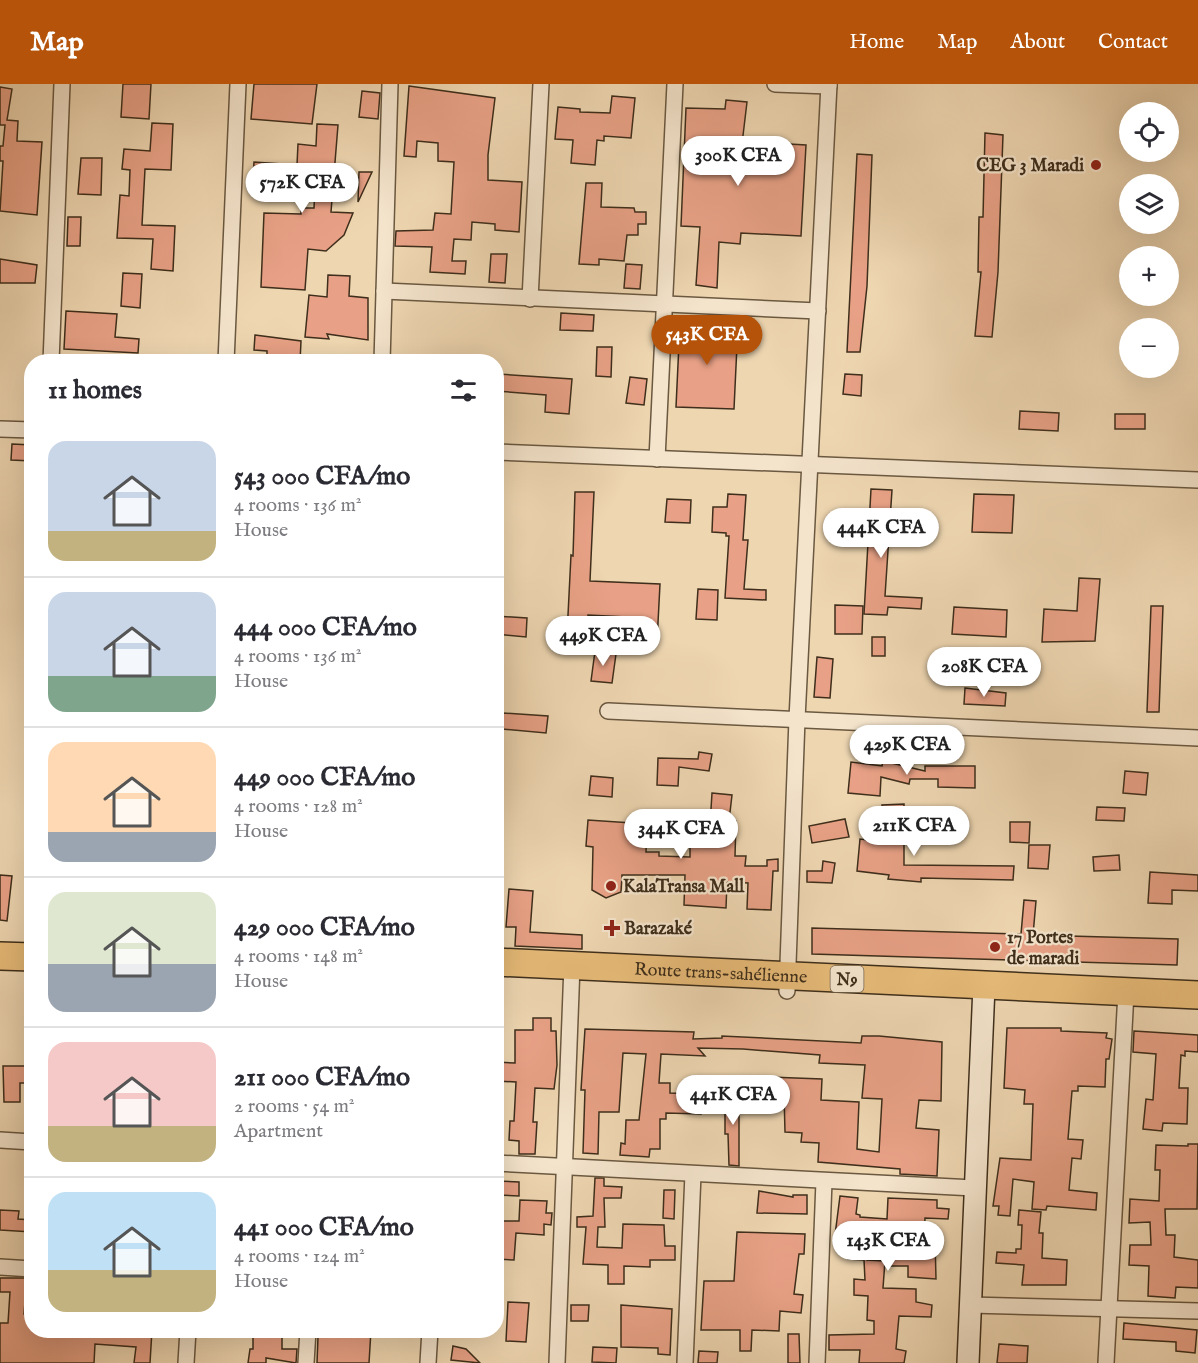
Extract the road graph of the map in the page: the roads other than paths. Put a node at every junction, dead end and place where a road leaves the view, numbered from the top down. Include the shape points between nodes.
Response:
1 (62, 84) edge
2 (238, 84) edge
3 (390, 84) edge
4 (541, 84) edge
5 (675, 84) edge
6 (776, 84) edge
7 (829, 85) edge
8 (384, 291) junction
9 (530, 298) junction
10 (665, 305) junction
11 (818, 311) junction
12 (51, 354) edge
13 (226, 354) edge
14 (382, 354) edge
15 (0, 429) edge
16 (24, 430) edge
17 (504, 452) edge
18 (657, 459) junction
19 (810, 463) junction
20 (1198, 480) edge
21 (608, 711) dead end
22 (797, 720) junction
23 (1198, 738) edge
24 (0, 940) edge
25 (24, 941) edge
26 (0, 956) edge
27 (24, 957) edge
28 (504, 963) edge
29 (572, 973) junction
30 (504, 978) edge
31 (787, 983) junction
32 (983, 993) junction
33 (1198, 995) edge
34 (1126, 999) junction
35 (1198, 1009) edge
36 (0, 1140) edge
37 (24, 1142) edge
38 (504, 1163) edge
39 (564, 1167) junction
40 (693, 1174) junction
41 (824, 1181) junction
42 (974, 1188) junction
43 (0, 1267) edge
44 (24, 1268) edge
45 (970, 1305) junction
46 (1108, 1307) junction
47 (1198, 1311) edge
48 (188, 1338) edge
49 (308, 1338) edge
50 (430, 1338) edge
51 (186, 1363) edge
52 (306, 1363) edge
53 (428, 1363) edge
54 (557, 1363) edge
55 (685, 1363) edge
56 (817, 1363) edge
57 (968, 1363) edge
58 (1106, 1363) edge

1 - 12 street
2 - 13 street
3 - 8 street
4 - 9 street
5 - 10 street
6 - 7 street
7 - 11 street
8 - 9 street
8 - 14 street
9 - 10 street
10 - 11 street
10 - 18 street
11 - 19 street
15 - 16 street
17 - 18 street
18 - 19 street
19 - 20 street
19 - 22 street
21 - 22 street
22 - 23 street
22 - 31 street
24 - 25 highway
26 - 27 highway
28 - 29 highway, Route trans-sahélienne / N9
29 - 30 highway, Route trans-sahélienne / N9
29 - 31 highway, Route trans-sahélienne / N9
29 - 39 street
31 - 32 highway, Route trans-sahélienne / N9
32 - 34 highway, Route trans-sahélienne / N9
32 - 42 street
33 - 34 highway, Route trans-sahélienne / N9
34 - 35 highway, Route trans-sahélienne / N9
34 - 46 street
36 - 37 street
38 - 39 street
39 - 40 street
39 - 54 street
40 - 41 street
40 - 55 street
41 - 42 street
41 - 56 street
42 - 45 street
43 - 44 street
45 - 46 street
45 - 57 street
46 - 47 street
46 - 58 street
48 - 51 street
49 - 52 street
50 - 53 street

